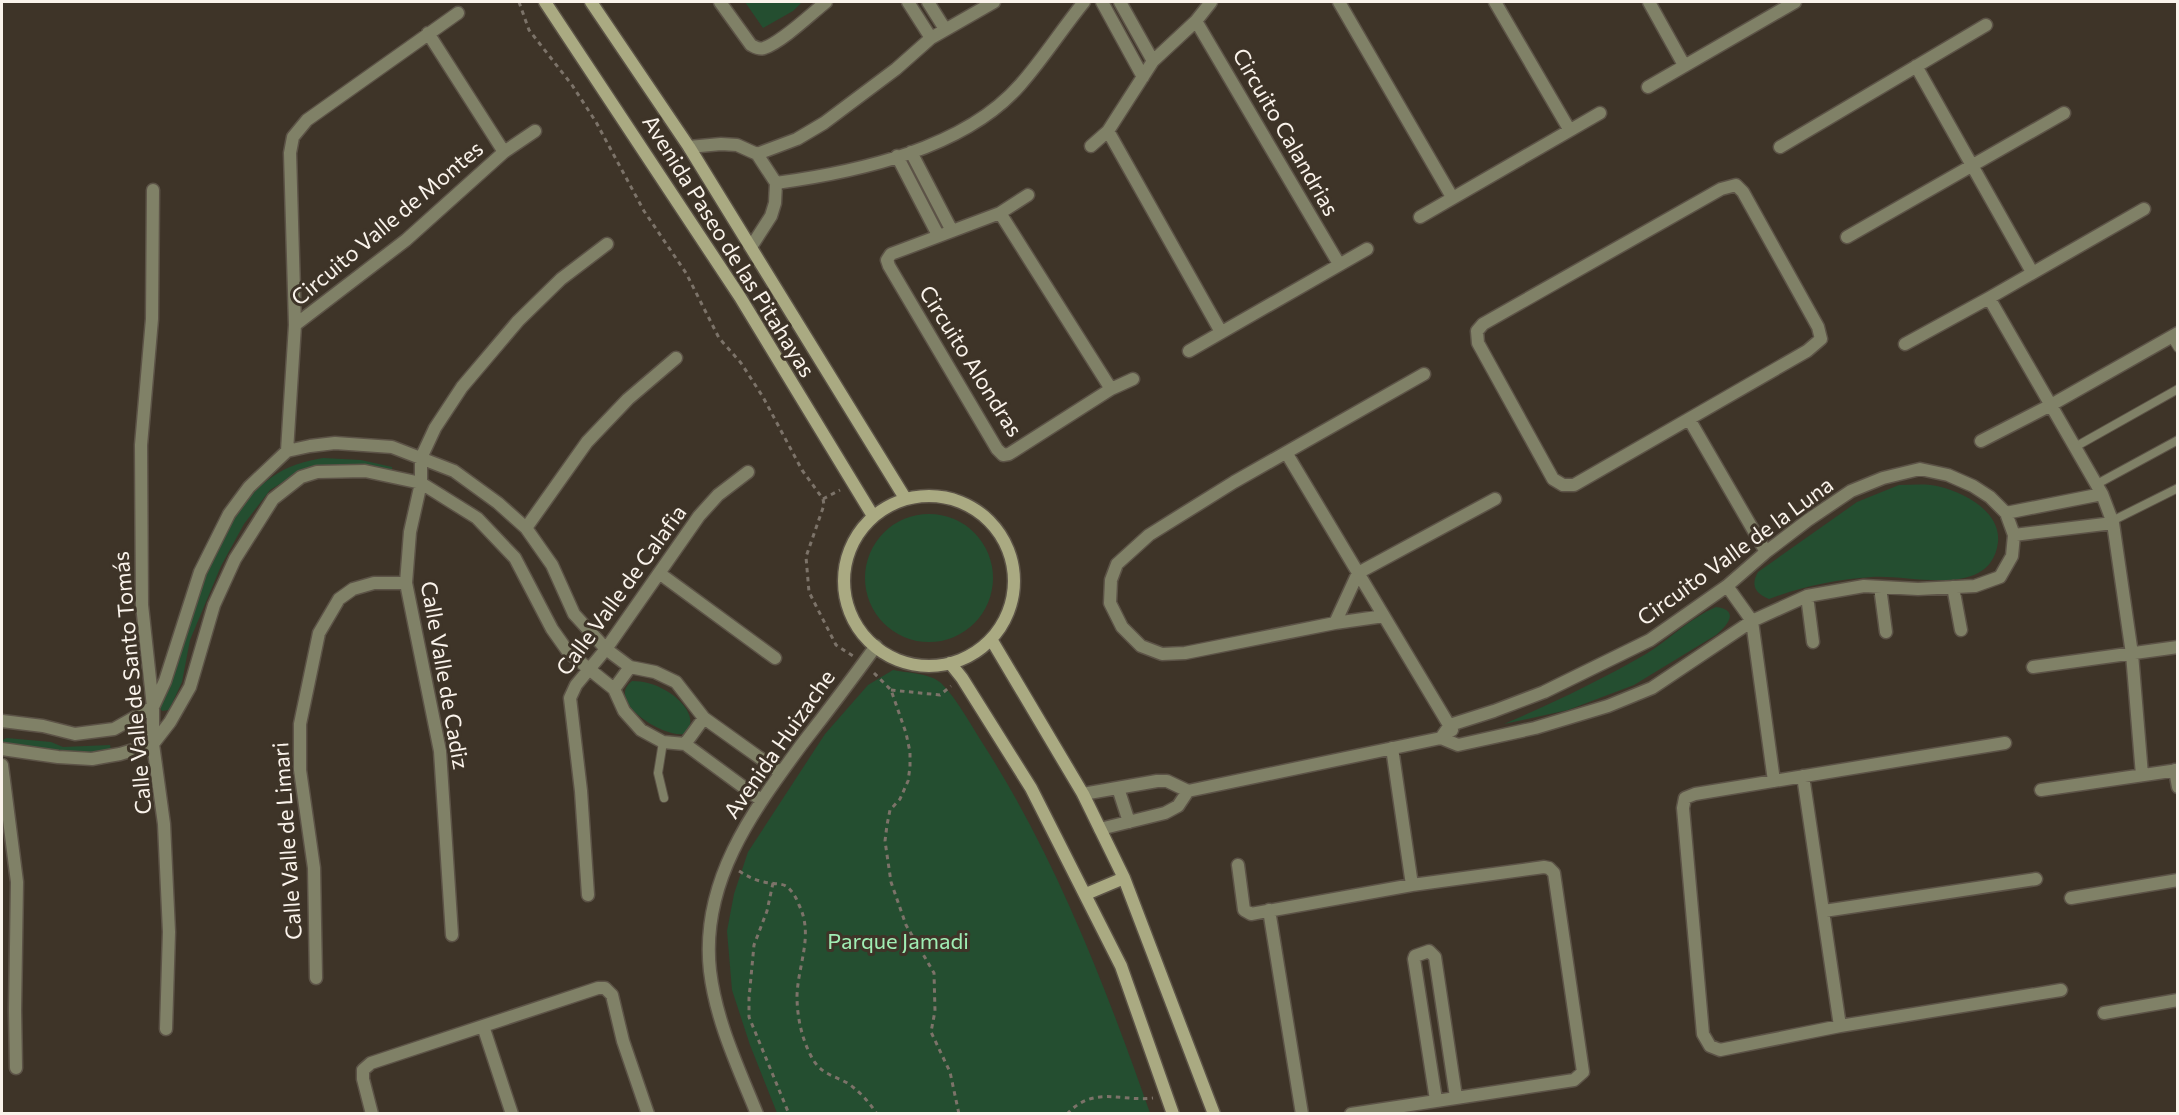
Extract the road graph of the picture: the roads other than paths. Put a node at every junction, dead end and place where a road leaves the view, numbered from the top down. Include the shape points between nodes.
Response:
1 (545, 2) edge
2 (591, 2) edge
3 (720, 2) edge
4 (826, 2) edge
5 (908, 2) edge
6 (927, 2) edge
7 (994, 2) edge
8 (1084, 2) edge
9 (1102, 2) edge
10 (1120, 2) edge
11 (1211, 2) edge
12 (1339, 2) edge
13 (1495, 2) edge
14 (1649, 2) edge
15 (1795, 2) edge
16 (458, 14) dead end
17 (1196, 21) junction
18 (1986, 25) dead end
19 (945, 29) junction
20 (429, 33) junction
21 (931, 38) junction
22 (1153, 61) junction
23 (1684, 65) junction
24 (1916, 66) junction
25 (1143, 77) junction
26 (1648, 87) dead end
27 (1600, 113) dead end
28 (2064, 113) dead end
29 (1569, 129) junction
30 (535, 131) dead end
31 (1108, 131) junction
32 (1091, 146) dead end
33 (689, 147) junction
34 (1780, 147) dead end
35 (504, 152) junction
36 (911, 152) junction
37 (757, 154) junction
38 (897, 156) junction
39 (1971, 166) junction
40 (776, 183) junction
41 (153, 190) dead end
42 (1028, 195) dead end
43 (1452, 197) junction
44 (2144, 209) dead end
45 (1000, 213) junction
46 (1420, 217) dead end
47 (952, 231) junction
48 (938, 235) junction
49 (1847, 237) dead end
50 (607, 244) dead end
51 (751, 247) junction
52 (1367, 249) dead end
53 (1339, 264) junction
54 (2032, 272) junction
55 (1989, 298) junction
56 (295, 325) junction
57 (1221, 332) junction
58 (2174, 335) edge
59 (1905, 344) dead end
60 (2178, 348) edge
61 (1189, 351) dead end
62 (676, 358) dead end
63 (1424, 374) dead end
64 (1133, 378) dead end
65 (2178, 388) edge
66 (1111, 389) junction
67 (2051, 405) junction
68 (1689, 419) junction
69 (2178, 440) edge
70 (1981, 441) dead end
71 (2075, 447) junction
72 (287, 451) junction
73 (1287, 453) junction
74 (421, 458) junction
75 (748, 472) dead end
76 (421, 483) junction
77 (2178, 488) edge
78 (2100, 489) junction
79 (905, 498) junction
80 (1495, 499) dead end
81 (2006, 513) junction
82 (873, 516) junction
83 (2112, 522) junction
84 (526, 528) junction
85 (2014, 535) junction
86 (1766, 552) junction
87 (659, 573) junction
88 (1358, 573) junction
89 (406, 583) junction
90 (1727, 586) junction
91 (1880, 587) junction
92 (1953, 587) junction
93 (1807, 596) junction
94 (1384, 616) junction
95 (1752, 621) junction
96 (1335, 623) junction
97 (1961, 630) dead end
98 (1886, 632) dead end
99 (991, 639) junction
100 (1814, 642) dead end
101 (876, 646) junction
102 (2178, 647) edge
103 (606, 649) junction
104 (2132, 654) junction
105 (775, 658) dead end
106 (950, 663) junction
107 (630, 667) junction
108 (2033, 667) dead end
109 (589, 669) junction
110 (614, 689) junction
111 (153, 707) junction
112 (704, 718) junction
113 (2, 721) edge
114 (1450, 724) junction
115 (1441, 738) junction
116 (663, 742) junction
117 (2005, 742) dead end
118 (153, 744) junction
119 (685, 744) junction
120 (1458, 745) junction
121 (1392, 747) junction
122 (2, 748) edge
123 (2, 765) edge
124 (2176, 770) edge
125 (781, 773) junction
126 (2142, 775) junction
127 (1803, 776) junction
128 (1774, 781) junction
129 (2178, 787) edge
130 (1118, 788) junction
131 (2041, 790) dead end
132 (1188, 791) junction
133 (1083, 794) junction
134 (664, 798) dead end
135 (761, 800) junction
136 (1129, 822) junction
137 (1100, 829) junction
138 (1238, 865) dead end
139 (1124, 878) junction
140 (2036, 879) dead end
141 (2178, 880) edge
142 (1412, 885) junction
143 (1086, 894) junction
144 (588, 895) dead end
145 (2071, 898) dead end
146 (1269, 910) junction
147 (1824, 911) junction
148 (452, 935) dead end
149 (316, 978) dead end
150 (2061, 990) dead end
151 (2178, 1000) edge
152 (2104, 1013) dead end
153 (483, 1026) junction
154 (1840, 1026) junction
155 (166, 1029) dead end
156 (16, 1068) dead end
157 (1456, 1097) junction
158 (1437, 1100) junction
159 (372, 1113) edge
160 (512, 1113) edge
161 (648, 1113) edge
162 (757, 1113) edge
163 (1173, 1113) edge
164 (1214, 1113) edge
165 (1302, 1113) edge
166 (1352, 1113) edge

1 - 82 street, Avenida Paseo de las Pitahayas via 740,297
2 - 33 street, Avenida Paseo de las Pitahayas
3 - 4 street via 758,49 794,29
5 - 21 street
6 - 19 street
7 - 19 street
8 - 36 street via 1020,86 987,115
9 - 25 street
10 - 22 street
11 - 17 street
12 - 43 street
13 - 29 street
14 - 23 street
15 - 23 street
16 - 20 street, Circuito Valle de Montes
17 - 22 street
17 - 53 street, Circuito Calandrias
18 - 24 street
19 - 21 street
20 - 35 street, Circuito Valle de Montes
20 - 56 street, Circuito Valle de Montes via 307,120 293,137 290,153
21 - 37 street via 824,123 797,139
22 - 25 street
23 - 26 street
24 - 34 street
24 - 39 street
25 - 31 street
27 - 29 street
28 - 39 street
29 - 43 street
30 - 35 street, Circuito Valle de Montes
31 - 32 street
31 - 57 street
33 - 37 street via 737,145
33 - 51 street, Avenida Paseo de las Pitahayas
35 - 56 street, Circuito Valle de Montes via 406,240
36 - 38 street
36 - 47 street
37 - 40 street
38 - 40 street via 827,176
38 - 48 street
39 - 49 street
39 - 54 street
40 - 51 street via 771,216
41 - 111 street, Calle Valle de Santo Tomás via 152,319 141,445 142,605
42 - 45 street, Circuito Alondras
43 - 46 street
44 - 54 street
45 - 47 street, Circuito Alondras
45 - 66 street
47 - 48 street, Circuito Alondras
48 - 66 street, Circuito Alondras via 891,254 887,260 1003,455
50 - 74 street, Calle Valle de Cadiz via 561,279 518,321 462,387
51 - 79 street, Avenida Paseo de las Pitahayas
52 - 53 street
53 - 57 street
54 - 55 street
55 - 59 street
55 - 67 street
56 - 72 street, Circuito Valle de Montes
57 - 61 street
58 - 60 lane
58 - 67 street
62 - 84 street via 628,399 587,442
63 - 73 street
64 - 66 street, Circuito Alondras
65 - 71 lane
67 - 70 street
67 - 71 street
68 - 68 street via 1807,351 1821,339 1818,327 1736,185 1721,189 1483,324 1477,331 1478,343 1553,479 1563,484 1574,485
68 - 86 street
69 - 78 lane
71 - 78 street
72 - 74 street via 335,443 392,447
72 - 111 street via 249,487 229,514 200,572
73 - 88 street
73 - 96 street via 1149,535 1118,564 1111,580 1110,603 1122,627 1141,646 1162,654
74 - 76 street, Calle Valle de Cadiz
74 - 84 street via 454,471
75 - 87 street, Calle Valle de Calafia via 699,516
76 - 89 street, Calle Valle de Cadiz via 410,532
76 - 109 street via 477,518 498,539 515,558 552,629 569,653
76 - 118 street via 365,471 317,472 300,477 273,499 235,559 214,605 190,687
77 - 83 lane
78 - 81 street
78 - 83 street
79 - 82 street
79 - 99 street via 933,495 960,501 983,515 1001,536 1012,562 1014,589 1007,616
80 - 88 street
81 - 85 street, Circuito Valle de la Luna
81 - 86 street, Circuito Valle de la Luna via 1973,486 1920,469 1851,491
82 - 101 street via 851,543 844,568 844,594 852,618
83 - 85 street
83 - 104 street
84 - 103 street via 552,565 574,614
85 - 92 street via 2012,556 2000,577 1975,586
86 - 90 street, Circuito Valle de la Luna
87 - 103 street, Calle Valle de Calafia
87 - 105 street
88 - 94 street
88 - 96 street
89 - 148 street, Calle Valle de Cadiz via 440,750
89 - 149 street, Calle Valle de Limari via 374,583 353,589 339,598 319,633 300,724 300,770 314,868
90 - 95 street
90 - 114 street, Circuito Valle de la Luna via 1650,640 1544,692
91 - 92 street
91 - 93 street
91 - 98 street
92 - 97 street
93 - 95 street
93 - 100 street
94 - 96 street
94 - 114 street
95 - 120 street via 1652,688 1535,728
95 - 128 street
99 - 106 street via 972,654
99 - 133 street
101 - 106 street via 905,663
101 - 125 street, Avenida Huizache
102 - 104 street
103 - 107 street
103 - 109 street, Calle Valle de Calafia
104 - 108 street
104 - 126 street
106 - 143 street via 1031,788
107 - 110 street
107 - 112 street via 676,682
109 - 110 street
109 - 144 street, Calle Valle de Calafia via 570,698
110 - 116 street via 624,711 641,730
111 - 113 street via 114,729 75,734
111 - 118 street, Calle Valle de Santo Tomás
112 - 119 street
112 - 125 street
114 - 115 street
114 - 120 street
115 - 120 street
115 - 121 street
116 - 119 street
116 - 134 lane via 658,773
117 - 127 street
118 - 122 street via 92,759
118 - 155 street, Calle Valle de Santo Tomás via 164,824 169,932
119 - 135 street
121 - 132 street
121 - 142 street
123 - 156 street via 17,882
124 - 126 street
124 - 129 street
125 - 135 street, Avenida Huizache
126 - 131 street
127 - 128 street
127 - 147 street
128 - 154 street via 1685,798 1703,1034 1710,1046 1720,1050
130 - 132 street via 1167,781
130 - 133 street
130 - 136 street
132 - 136 street via 1173,810
133 - 137 street
135 - 162 street, Avenida Huizache via 727,863 716,897 709,944 710,970 723,1030
136 - 137 street
137 - 139 street
138 - 146 street via 1244,910 1251,914
139 - 143 street
139 - 164 street
140 - 147 street
141 - 145 street
142 - 146 street
142 - 157 street via 1544,867 1554,873 1582,1072 1574,1080
143 - 163 street via 1121,966
146 - 165 street
147 - 154 street
150 - 154 street
151 - 152 street
153 - 159 street via 366,1066 363,1079
153 - 160 street
153 - 161 street via 605,988 612,995
157 - 158 street
157 - 158 street via 1435,957 1429,951 1418,953 1414,959
158 - 166 street

